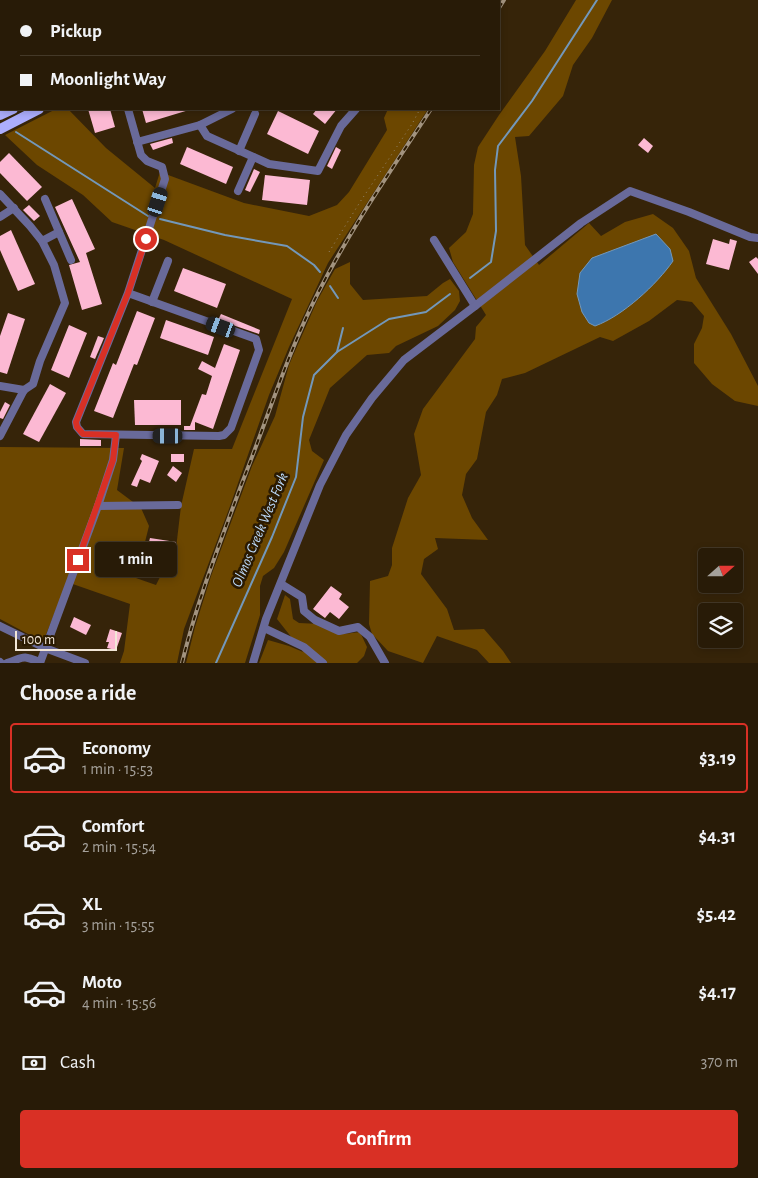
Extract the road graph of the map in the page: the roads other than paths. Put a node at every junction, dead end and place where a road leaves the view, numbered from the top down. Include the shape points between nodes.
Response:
1 (37, 110) edge
2 (128, 110) edge
3 (230, 110) edge
4 (355, 110) edge
5 (255, 114) dead end
6 (200, 124) junction
7 (0, 129) edge
8 (137, 142) junction
9 (239, 151) junction
10 (253, 157) junction
11 (238, 191) dead end
12 (0, 194) edge
13 (45, 199) dead end
14 (14, 208) junction
15 (0, 217) edge
16 (59, 232) junction
17 (758, 238) edge
18 (434, 240) dead end
19 (42, 241) junction
20 (71, 260) dead end
21 (168, 262) dead end
22 (128, 293) junction
23 (152, 302) junction
24 (475, 306) junction
25 (0, 386) edge
26 (24, 390) junction
27 (116, 435) junction
28 (0, 436) edge
29 (178, 505) dead end
30 (98, 506) junction
31 (281, 584) junction
32 (0, 626) edge
33 (264, 628) junction
34 (45, 648) junction
35 (7, 663) edge
36 (40, 663) edge
37 (85, 663) edge
38 (253, 663) edge
39 (323, 663) edge
40 (385, 663) edge

1 - 7 main road
2 - 8 street
3 - 6 street
4 - 10 street via 340,126 318,171 269,164
5 - 9 street
6 - 8 street
6 - 9 street via 207,136
8 - 22 street via 143,159 162,167 166,179
9 - 10 street
10 - 11 street
12 - 14 street
13 - 16 street
14 - 15 street
14 - 19 street
16 - 19 street
16 - 20 street
17 - 24 street via 630,191 581,223
18 - 24 street
19 - 26 street via 54,265 65,303 33,384
21 - 23 street
22 - 23 street
22 - 27 street via 76,422 83,434
23 - 27 street via 256,339 259,350 231,428 224,435
24 - 31 street via 404,360 346,435 320,485
25 - 26 street
26 - 28 street
27 - 30 street via 116,449
29 - 30 street
30 - 34 street
31 - 33 street
31 - 40 street via 302,597 304,611 316,620 339,631 358,627 370,637
32 - 34 street
33 - 38 street
33 - 39 street via 304,647
34 - 36 street
34 - 37 street
35 - 36 street via 19,657

